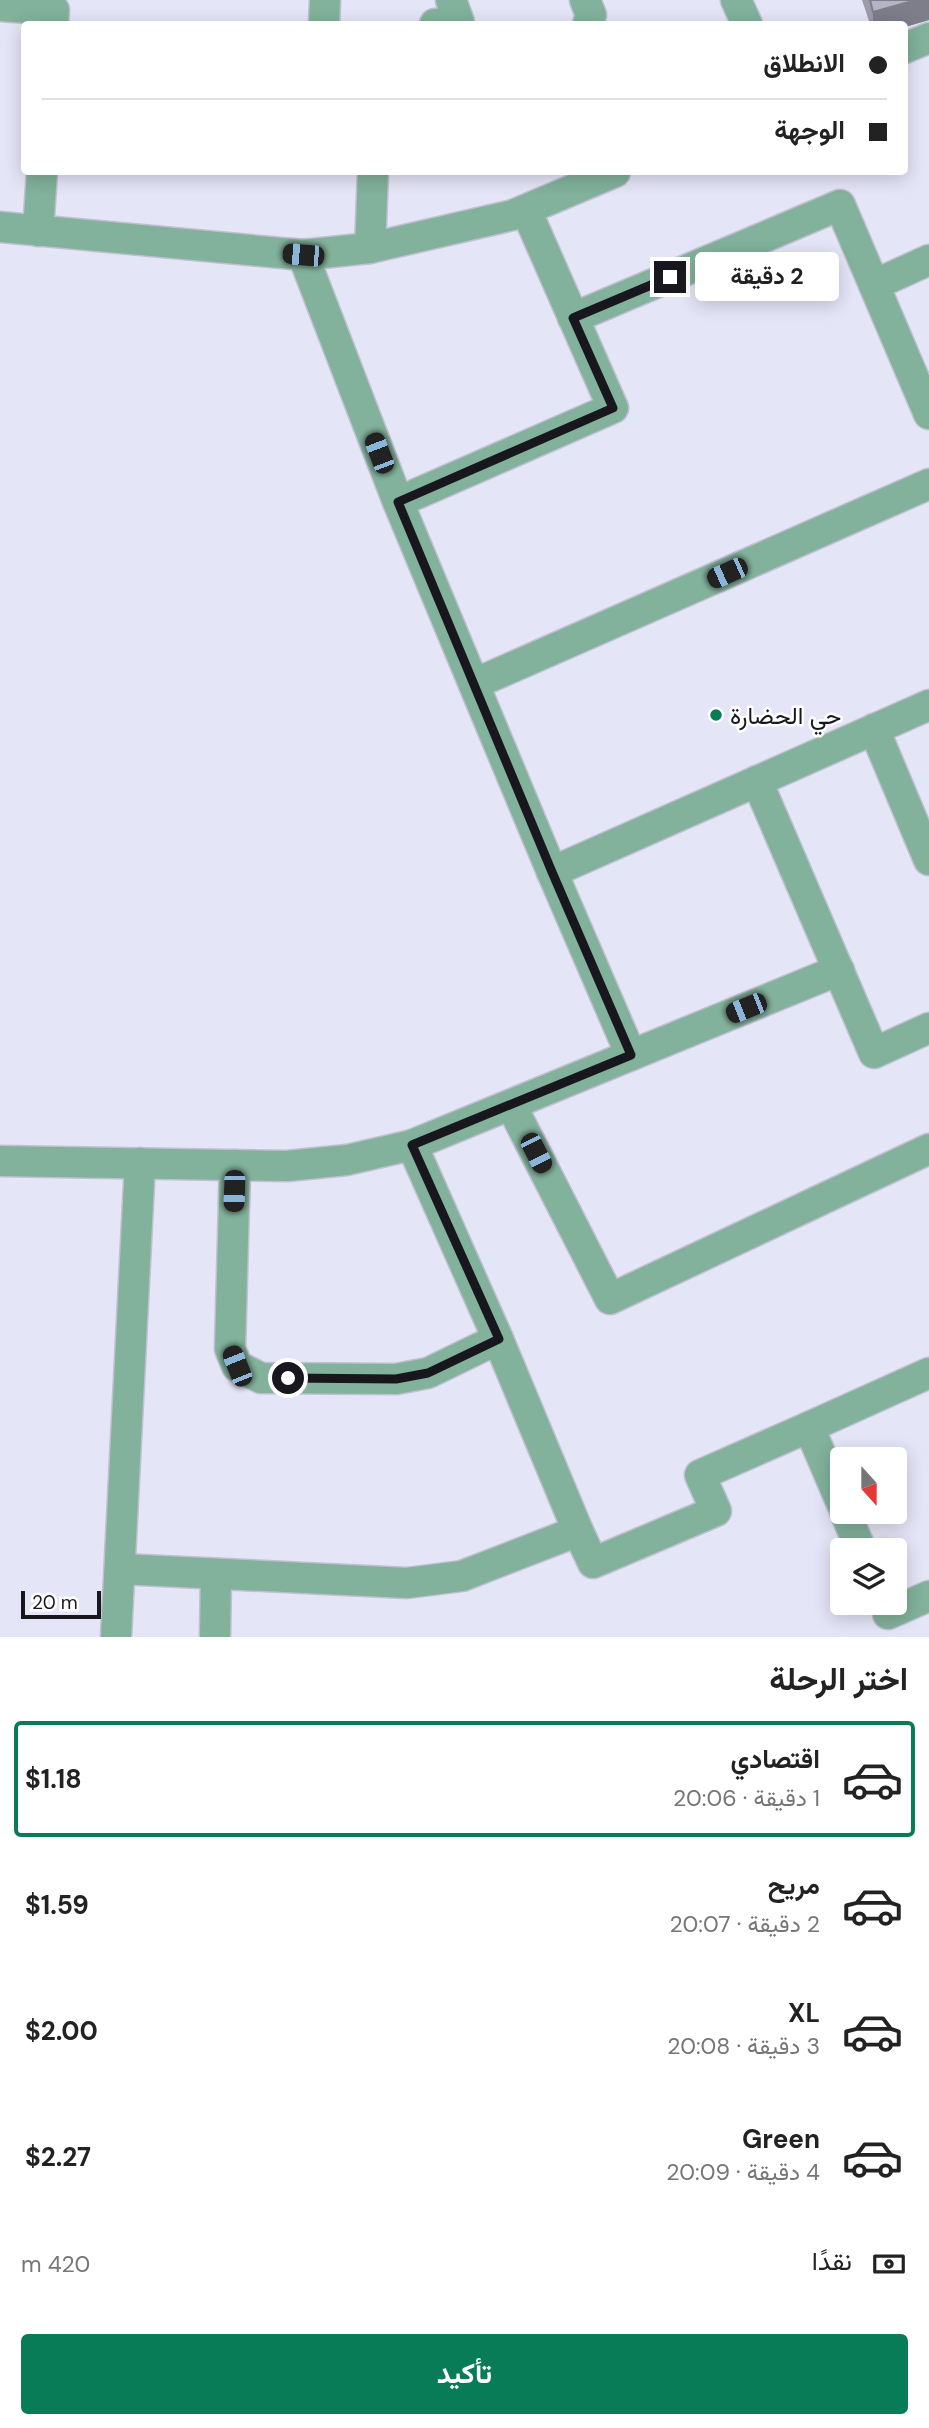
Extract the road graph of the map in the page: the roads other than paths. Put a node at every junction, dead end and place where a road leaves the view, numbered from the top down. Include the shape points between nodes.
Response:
1 (326, 0) edge
2 (451, 0) edge
3 (585, 0) edge
4 (737, 0) edge
5 (0, 6) edge
6 (53, 21) edge
7 (324, 21) edge
8 (459, 21) edge
9 (589, 21) edge
10 (746, 21) edge
11 (929, 38) edge
12 (908, 47) edge
13 (42, 175) edge
14 (373, 175) edge
15 (608, 175) edge
16 (526, 210) junction
17 (0, 227) edge
18 (38, 231) junction
19 (370, 248) junction
20 (303, 255) junction
21 (929, 260) edge
22 (874, 285) junction
23 (573, 318) junction
24 (929, 414) edge
25 (929, 484) edge
26 (398, 502) junction
27 (474, 684) junction
28 (929, 705) edge
29 (874, 729) junction
30 (757, 781) junction
31 (926, 845) edge
32 (552, 872) junction
33 (839, 970) junction
34 (929, 1028) edge
35 (631, 1055) junction
36 (511, 1105) junction
37 (412, 1145) junction
38 (928, 1151) edge
39 (0, 1161) edge
40 (140, 1163) junction
41 (235, 1165) junction
42 (499, 1339) junction
43 (929, 1373) edge
44 (809, 1427) junction
45 (830, 1476) edge
46 (578, 1531) junction
47 (120, 1569) junction
48 (216, 1575) junction
49 (929, 1596) edge
50 (890, 1618) edge
51 (116, 1637) edge
52 (215, 1637) edge

1 - 7 street
2 - 8 street
3 - 9 street via 592,15
4 - 10 street
5 - 6 street via 54,10
11 - 12 street
13 - 18 street
14 - 19 street
15 - 16 street
16 - 19 street
16 - 23 street
17 - 18 street
18 - 20 street
19 - 20 street
20 - 26 street
21 - 22 street
22 - 23 street via 840,205
22 - 24 street
23 - 26 street via 613,408
25 - 27 street
26 - 27 street
27 - 32 street
28 - 29 street
29 - 30 street
29 - 31 street
30 - 32 street
30 - 33 street
32 - 35 street
33 - 34 street via 874,1053
33 - 35 street
35 - 36 street
36 - 37 street
36 - 38 street via 610,1299
37 - 41 street via 346,1160
37 - 42 street
39 - 40 street
40 - 41 street
40 - 47 street
41 - 42 street via 230,1349 237,1366 261,1378 396,1379 428,1373
42 - 46 street
43 - 44 street
44 - 45 street
44 - 46 street via 700,1475 716,1511 593,1563
46 - 48 street via 462,1576 435,1581
47 - 48 street
47 - 51 street
48 - 52 street
49 - 50 street

